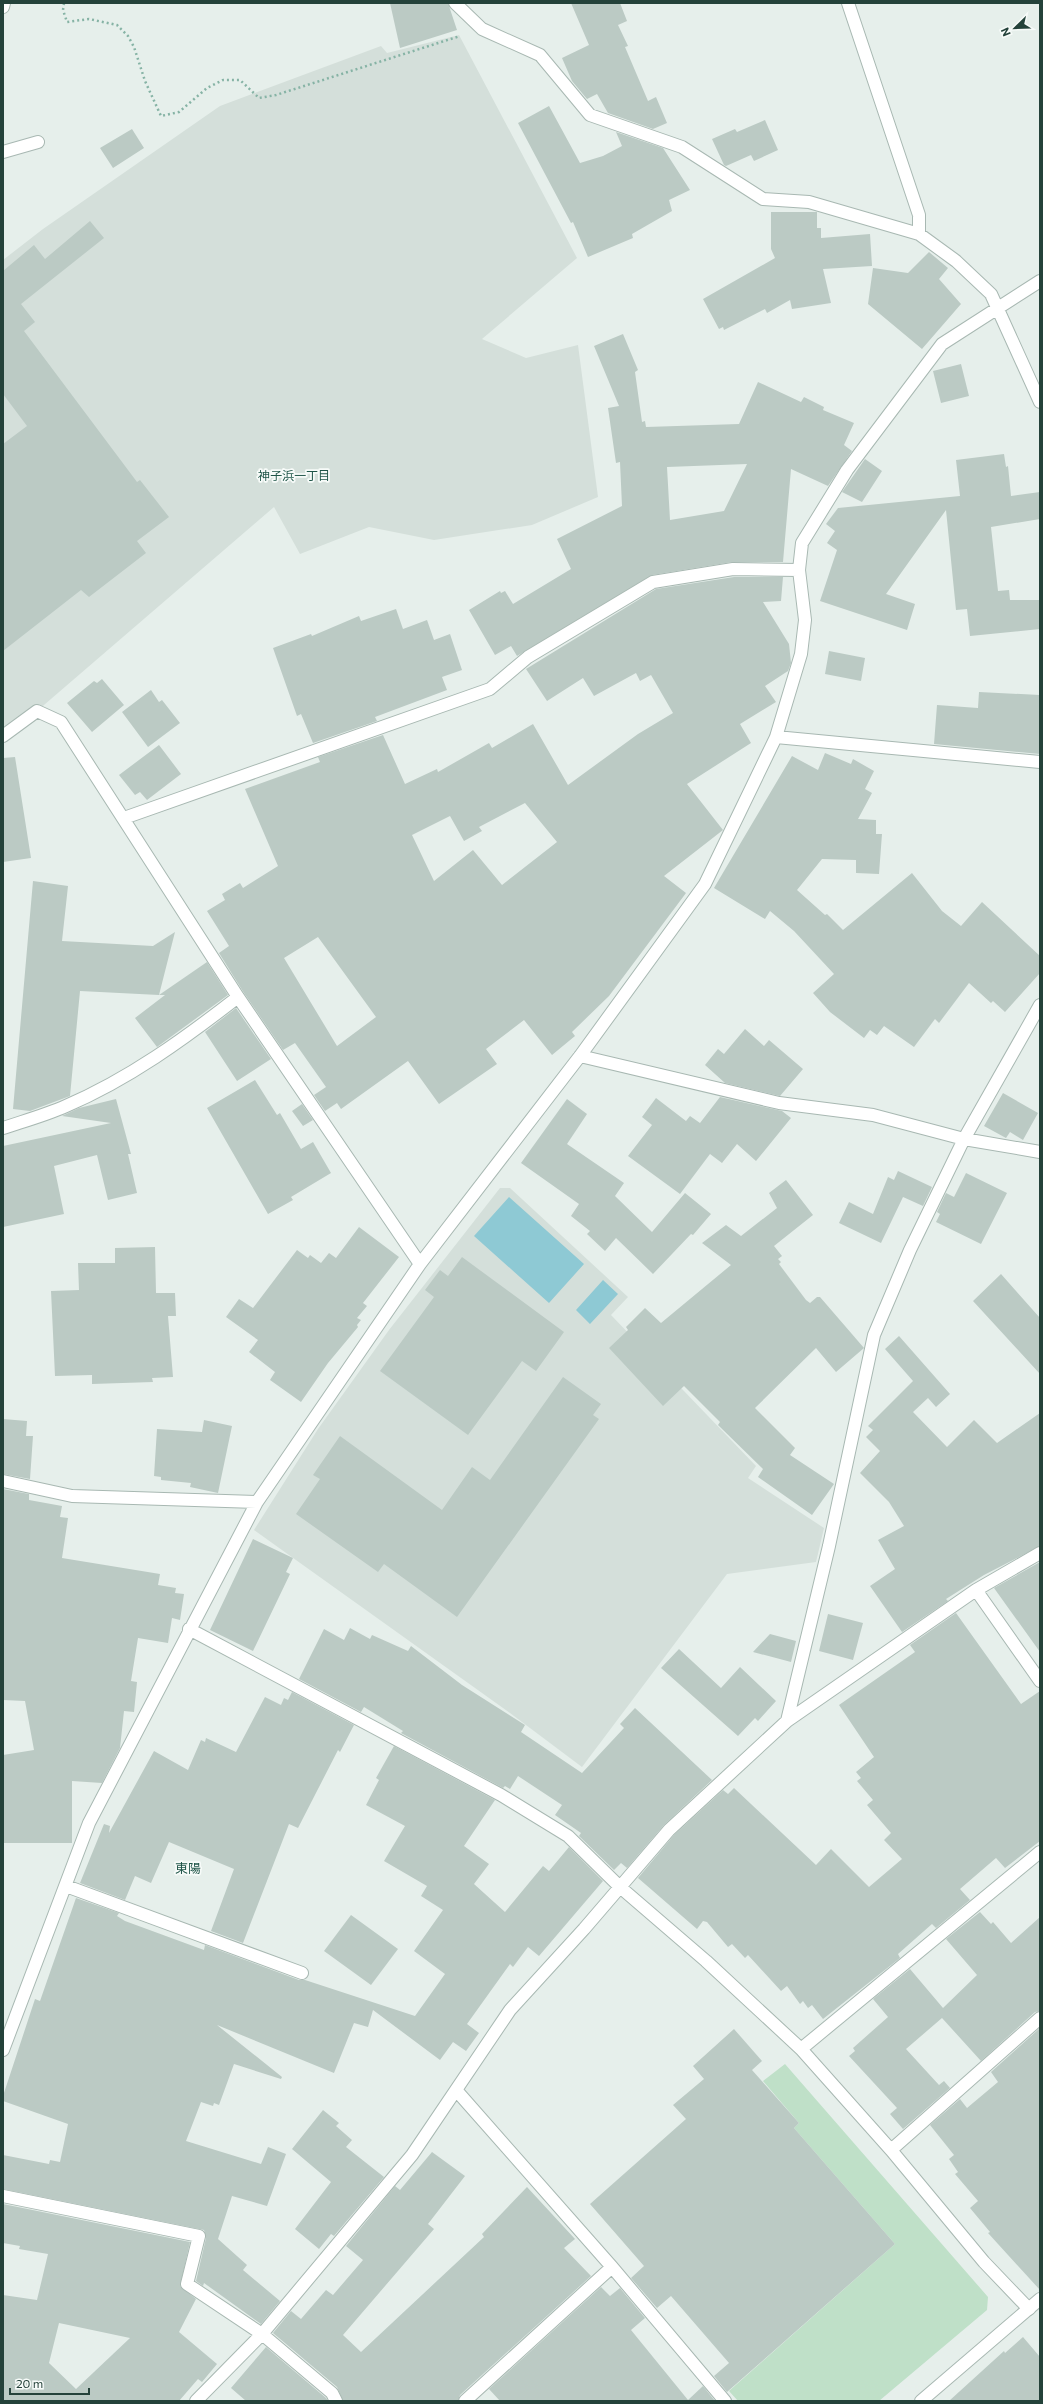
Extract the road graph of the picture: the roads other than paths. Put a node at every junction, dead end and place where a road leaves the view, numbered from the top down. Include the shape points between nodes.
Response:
1 (4, 3) edge
2 (455, 3) edge
3 (848, 3) edge
4 (3, 7) edge
5 (38, 142) dead end
6 (3, 152) edge
7 (919, 234) junction
8 (1040, 281) edge
9 (998, 310) junction
10 (1040, 402) edge
11 (800, 570) junction
12 (3, 736) edge
13 (776, 736) junction
14 (1040, 762) edge
15 (124, 818) junction
16 (238, 997) junction
17 (1040, 1005) edge
18 (580, 1056) junction
19 (3, 1128) edge
20 (964, 1139) junction
21 (1040, 1152) edge
22 (420, 1264) junction
23 (3, 1481) edge
24 (257, 1502) junction
25 (1040, 1553) edge
26 (976, 1590) junction
27 (189, 1629) junction
28 (1040, 1681) edge
29 (788, 1721) junction
30 (1040, 1852) edge
31 (66, 1886) junction
32 (620, 1887) junction
33 (302, 1973) dead end
34 (1040, 2018) edge
35 (801, 2049) junction
36 (3, 2050) edge
37 (456, 2090) junction
38 (891, 2150) junction
39 (3, 2196) edge
40 (612, 2267) junction
41 (1036, 2305) edge
42 (262, 2334) junction
43 (196, 2401) edge
44 (336, 2401) edge
45 (465, 2401) edge
46 (725, 2401) edge
47 (921, 2401) edge

1 - 4 street
2 - 7 street via 482,29 540,55 590,115 682,147 763,199 809,202
3 - 7 street via 918,215
5 - 6 street
7 - 9 street via 956,261 991,294
8 - 9 street
9 - 10 street
9 - 11 street via 942,344 846,470 802,543
11 - 13 street via 805,620 801,654
11 - 15 street via 733,569 653,582 528,657 490,689
12 - 15 street via 37,711 61,722
13 - 14 street
13 - 18 street via 705,884
15 - 16 street
16 - 19 street via 175,1046 90,1095 65,1107
16 - 22 street
17 - 20 street
18 - 20 street via 779,1103 873,1115
18 - 22 street
20 - 21 street
20 - 29 street via 910,1250 874,1335
22 - 24 street
23 - 24 street via 72,1496
24 - 27 street
25 - 26 street
26 - 28 street
26 - 29 street
27 - 31 street via 89,1823
27 - 32 street via 501,1795 568,1836
29 - 32 street via 669,1830
30 - 35 street
31 - 33 street
31 - 36 street
32 - 35 street via 706,1961
32 - 37 street via 510,2010
34 - 38 street
35 - 38 street
37 - 40 street
37 - 42 street via 412,2155
38 - 41 street via 984,2262
39 - 42 street via 199,2236 187,2284
40 - 45 street
40 - 46 street
41 - 47 street
42 - 43 street
42 - 44 street via 332,2393

